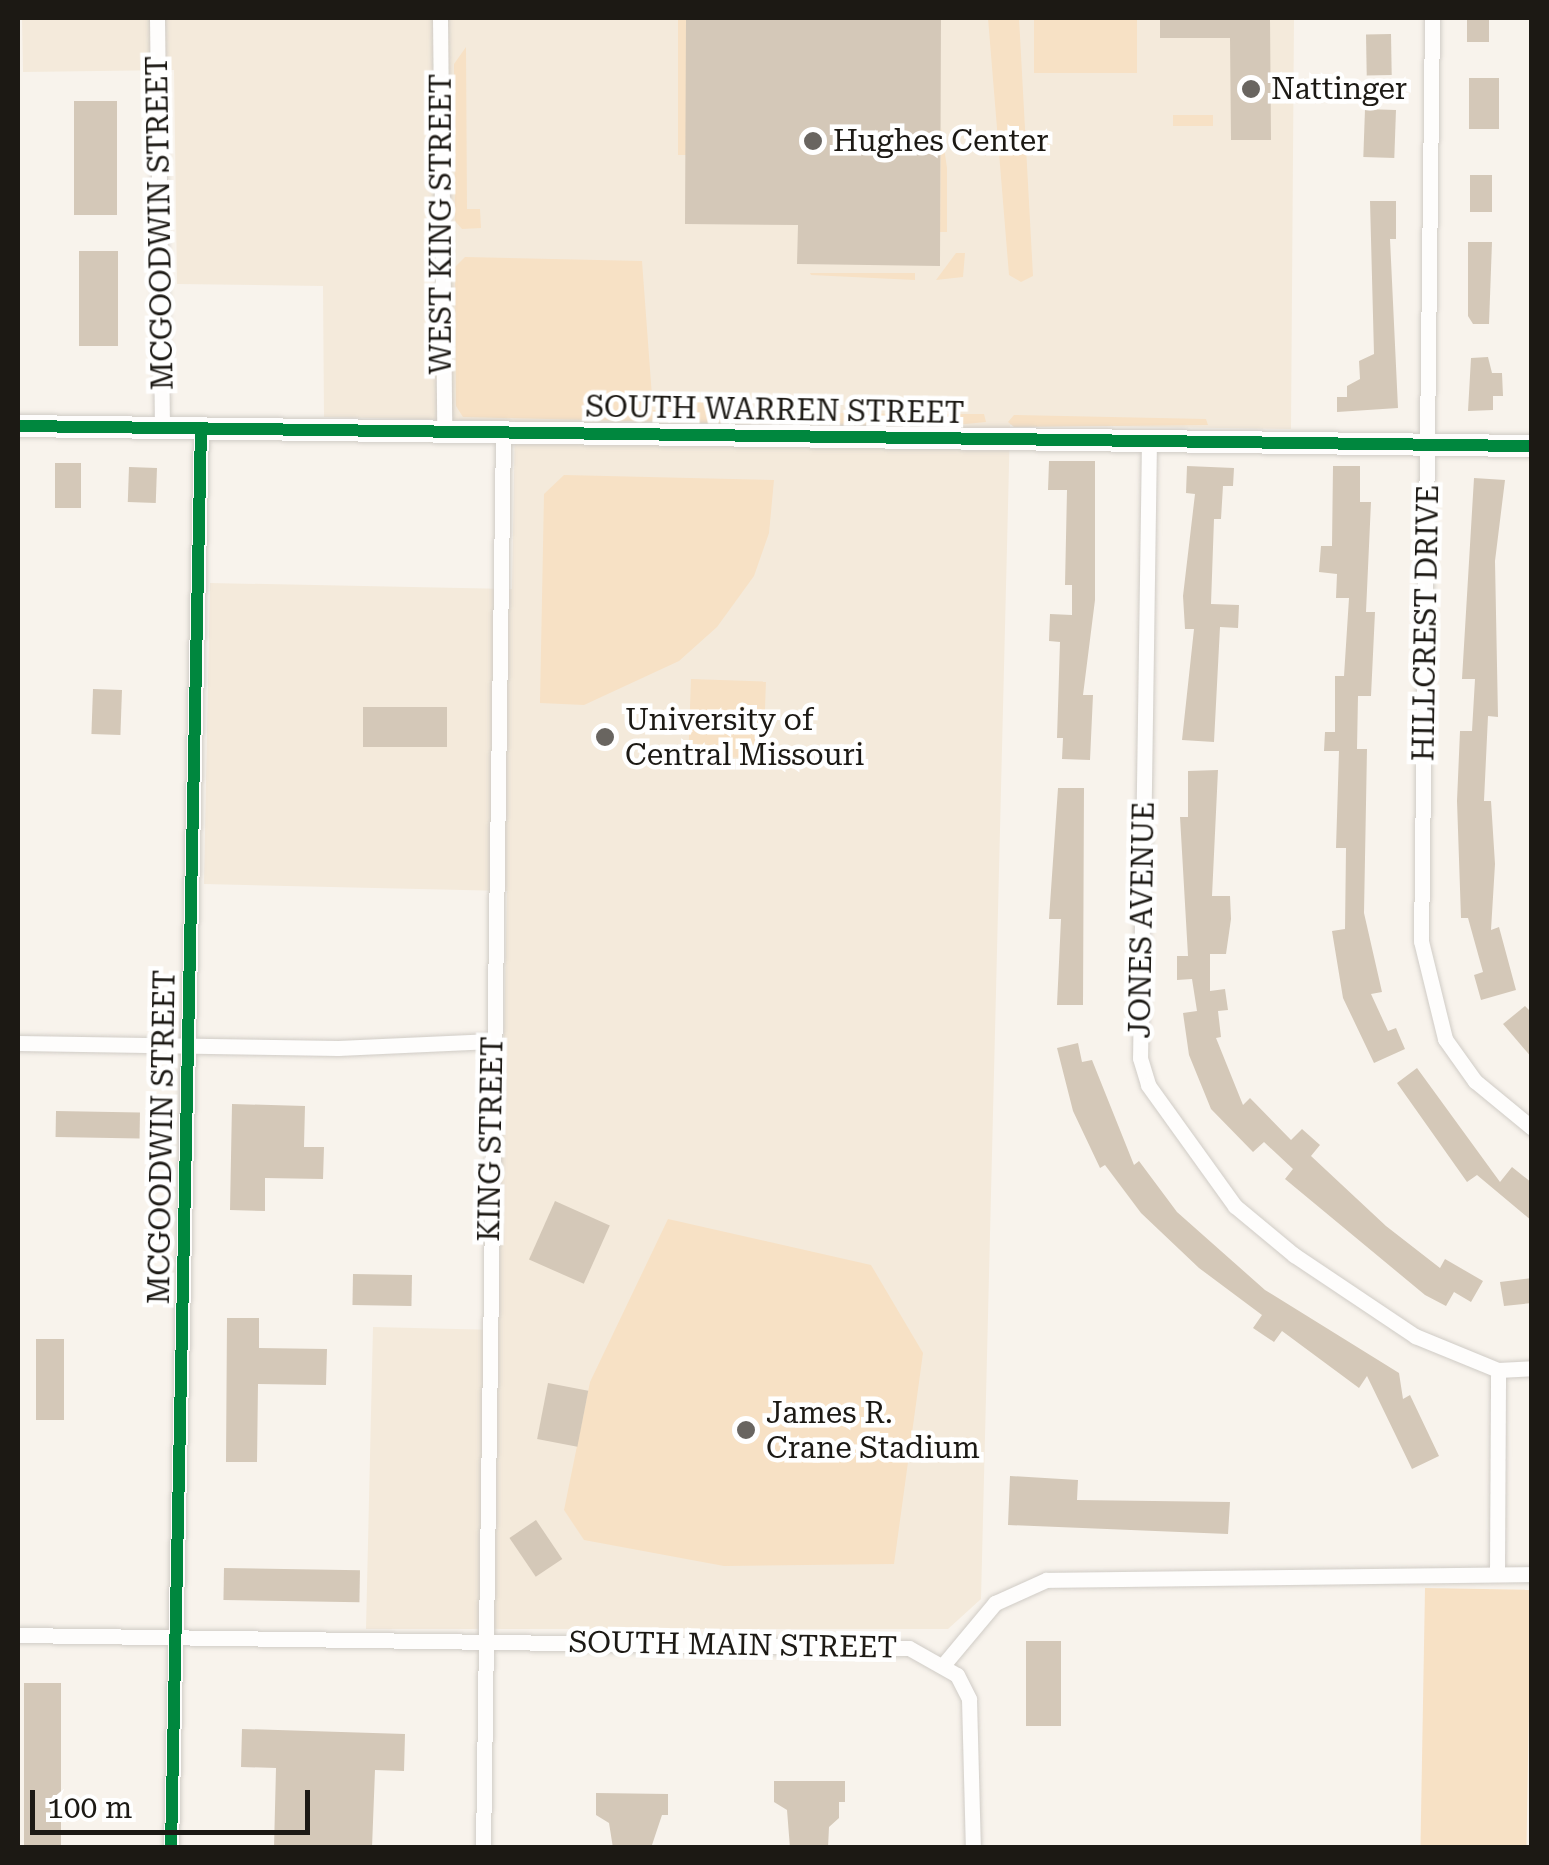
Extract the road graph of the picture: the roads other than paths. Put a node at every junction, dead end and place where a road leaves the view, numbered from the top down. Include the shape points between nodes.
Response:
1 (157, 18) edge
2 (440, 18) edge
3 (1432, 18) edge
4 (18, 426) edge
5 (162, 428) junction
6 (201, 428) junction
7 (444, 430) junction
8 (503, 431) junction
9 (1149, 440) junction
10 (1431, 446) junction
11 (1532, 446) edge
12 (492, 1041) junction
13 (18, 1043) edge
14 (190, 1045) junction
15 (1532, 1128) edge
16 (1532, 1368) edge
17 (1498, 1370) junction
18 (1498, 1573) junction
19 (1532, 1574) edge
20 (18, 1635) edge
21 (176, 1635) junction
22 (485, 1640) junction
23 (944, 1664) junction
24 (170, 1848) edge
25 (483, 1848) edge
26 (973, 1848) edge

1 - 5 street, MCGOODWIN STREET
2 - 7 street, WEST KING STREET
3 - 10 street, HILLCREST DRIVE
4 - 5 street, SOUTH WARREN STREET
5 - 6 street, SOUTH WARREN STREET
6 - 7 street, SOUTH WARREN STREET
6 - 14 street, MCGOODWIN STREET
7 - 8 street, SOUTH WARREN STREET
8 - 9 street, SOUTH WARREN STREET
8 - 12 street, KING STREET
9 - 10 street, SOUTH WARREN STREET
9 - 17 street, JONES AVENUE via 1140,1058 1148,1085 1235,1206 1294,1255 1415,1336
10 - 11 street, SOUTH WARREN STREET
10 - 15 street, HILLCREST DRIVE via 1421,941 1445,1040 1475,1081
12 - 14 street via 403,1048
12 - 22 street, KING STREET
13 - 14 street
14 - 21 street, MCGOODWIN STREET
16 - 17 street, JONES AVENUE
17 - 18 street
18 - 19 street
18 - 23 street via 1046,1580 995,1603
20 - 21 street, SOUTH MAIN STREET
21 - 22 street, SOUTH MAIN STREET
21 - 24 street, MCGOODWIN STREET
22 - 23 street, SOUTH MAIN STREET via 848,1643 910,1648
22 - 25 street, KING STREET
23 - 26 street via 969,1700

